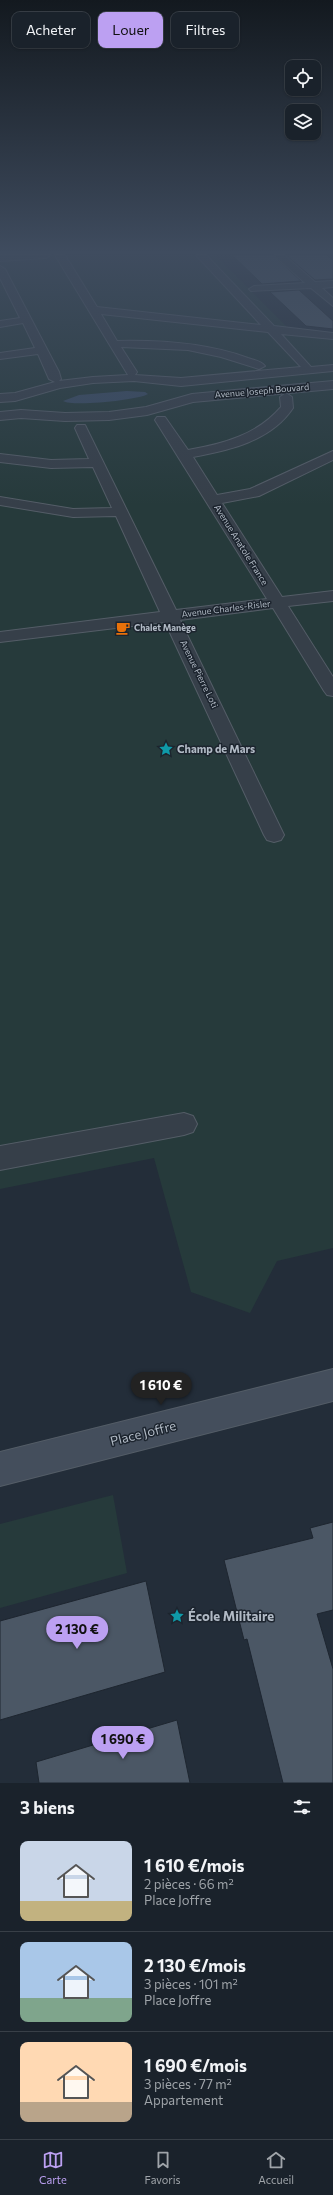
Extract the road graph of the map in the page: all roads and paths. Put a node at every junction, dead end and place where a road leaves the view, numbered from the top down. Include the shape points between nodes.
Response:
1 (35, 338) edge
2 (111, 338) edge
3 (281, 338) edge
4 (115, 344) junction
5 (41, 350) junction
6 (0, 356) edge
7 (260, 366) dead end
8 (333, 368) edge
9 (131, 372) dead end
10 (55, 378) dead end
11 (181, 382) junction
12 (322, 382) edge
13 (15, 397) junction
14 (286, 397) dead end
15 (0, 398) edge
16 (192, 398) junction
17 (21, 414) junction
18 (0, 416) edge
19 (161, 420) dead end
20 (81, 428) dead end
21 (185, 455) junction
22 (333, 455) edge
23 (0, 458) edge
24 (96, 463) junction
25 (213, 500) junction
26 (0, 501) edge
27 (120, 512) junction
28 (333, 596) edge
29 (278, 603) junction
30 (172, 616) junction
31 (0, 637) edge
32 (333, 691) edge
33 (274, 834) dead end
34 (184, 1124) dead end
35 (0, 1158) edge
36 (333, 1385) edge
37 (0, 1469) edge

1 - 5 street
2 - 4 street
3 - 12 street
4 - 7 street via 186,346 225,354
4 - 9 street
5 - 6 street
5 - 10 street
8 - 11 street, Avenue Joseph Bouvard
11 - 13 street, Avenue Joseph Bouvard via 134,378 93,380 59,384
11 - 16 street
12 - 16 street, Avenue Joseph Bouvard
13 - 15 street
13 - 17 street
14 - 21 street via 287,408 275,422 265,428 218,448
16 - 17 street, Avenue Joseph Bouvard via 147,411 108,416
17 - 18 street
19 - 21 street, Avenue Anatole France
20 - 24 street, Avenue Pierre Loti
21 - 25 street, Avenue Anatole France
22 - 25 street via 254,493
23 - 24 street via 51,464
24 - 27 street, Avenue Pierre Loti
25 - 29 street, Avenue Anatole France
26 - 27 street via 73,513
27 - 30 street, Avenue Pierre Loti
28 - 29 street, Avenue Charles-Risler
29 - 30 street, Avenue Charles-Risler
29 - 32 street, Avenue Anatole France
30 - 31 street, Avenue Charles-Risler
30 - 33 street, Avenue Pierre Loti
34 - 35 street
36 - 37 main road, Place Joffre

